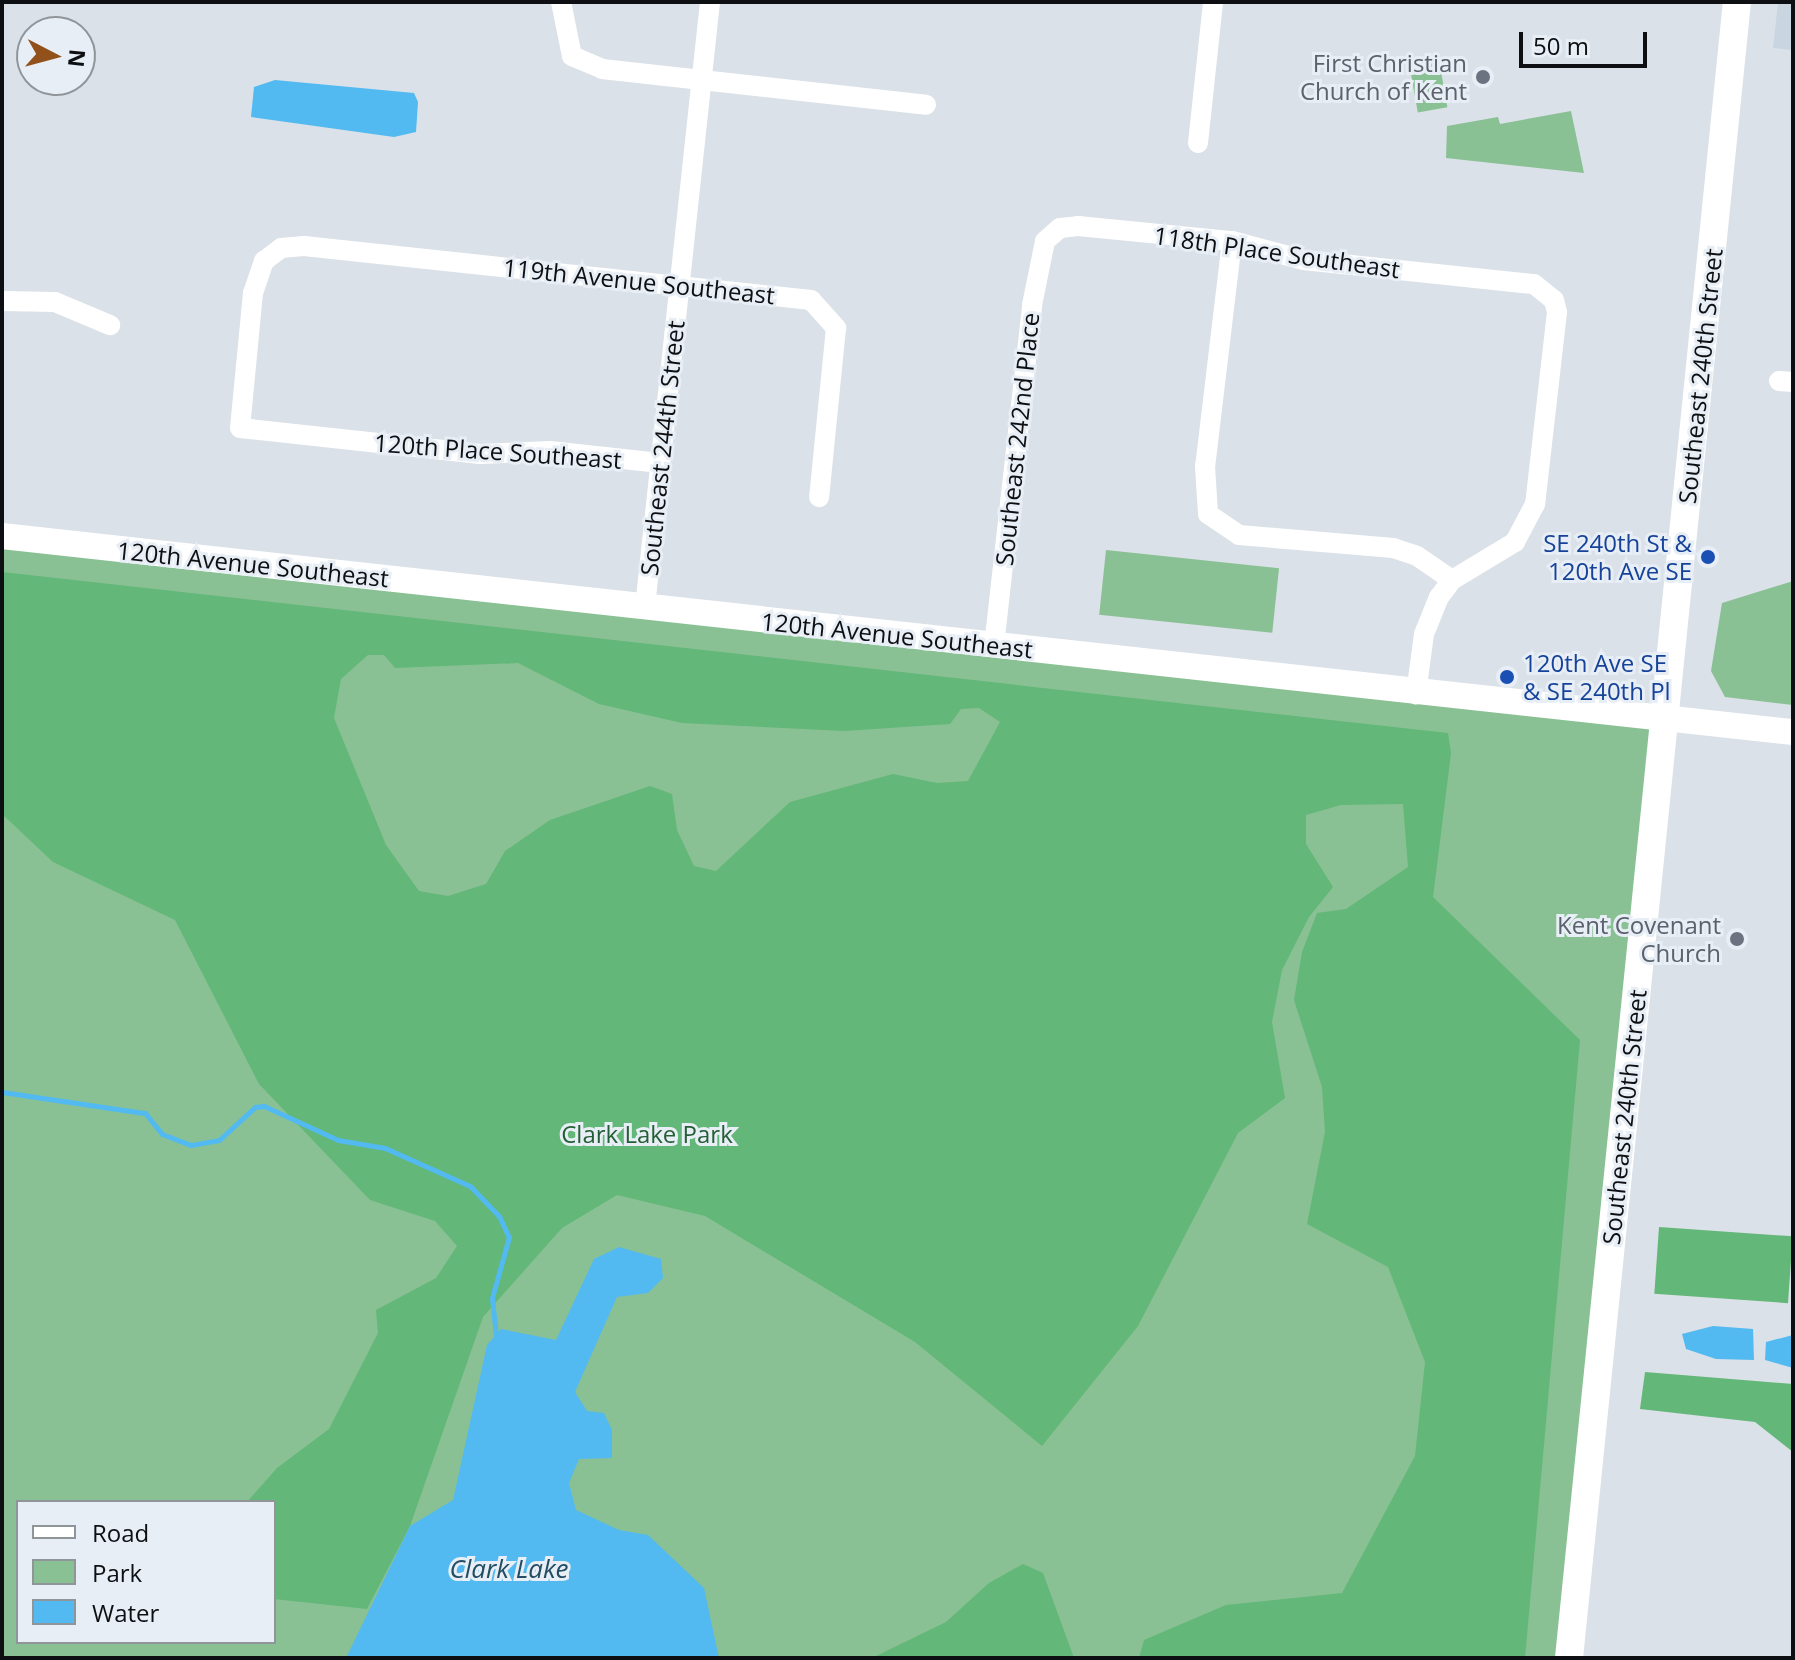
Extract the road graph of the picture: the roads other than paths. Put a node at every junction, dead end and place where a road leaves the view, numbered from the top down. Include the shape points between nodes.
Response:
1 (561, 2) edge
2 (710, 2) edge
3 (1213, 2) edge
4 (1737, 2) edge
5 (701, 80) junction
6 (926, 105) dead end
7 (1198, 143) dead end
8 (1051, 236) joint
9 (1232, 241) junction
10 (680, 284) junction
11 (2, 301) edge
12 (110, 325) dead end
13 (240, 428) joint
14 (660, 463) junction
15 (819, 497) dead end
16 (2, 536) edge
17 (1452, 580) junction
18 (645, 607) junction
19 (994, 646) junction
20 (1416, 694) junction
21 (1665, 719) junction
22 (1793, 732) edge
23 (1569, 1658) edge

1 - 5 street via 572,56 584,63
2 - 5 street, Southeast 244th Street
3 - 7 street
4 - 21 main road, Southeast 240th Street
5 - 6 street
5 - 10 street, Southeast 244th Street
8 - 9 street, 118th Place Southeast via 1078,226
8 - 19 street, Southeast 242nd Place via 1039,254
9 - 17 street via 1205,466 1208,514 1239,535 1393,548 1417,556
9 - 17 street, 118th Place Southeast via 1304,260 1534,284 1550,293 1557,312 1535,504 1515,542
10 - 13 street, 119th Avenue Southeast via 304,246 281,248 264,261 253,293
10 - 14 street, Southeast 244th Street
10 - 15 street, 119th Avenue Southeast via 811,300 828,313 836,328
11 - 12 street via 55,302
13 - 14 street, 120th Place Southeast via 480,454 550,451
14 - 18 street, Southeast 244th Street
16 - 18 street, 120th Avenue Southeast
17 - 20 street via 1424,634
18 - 19 street, 120th Avenue Southeast
19 - 20 street, 120th Avenue Southeast
20 - 21 street, 120th Avenue Southeast
21 - 22 street, 120th Avenue Southeast
21 - 23 main road, Southeast 240th Street

